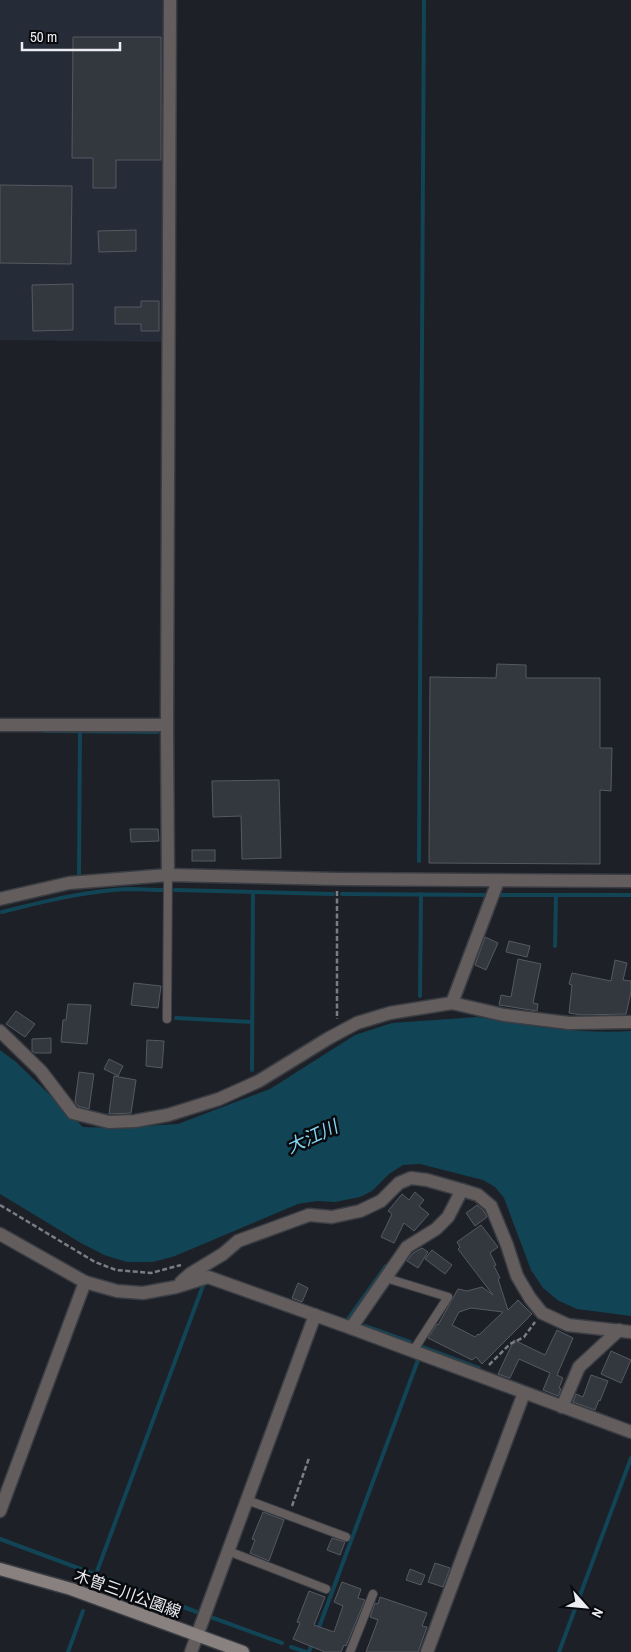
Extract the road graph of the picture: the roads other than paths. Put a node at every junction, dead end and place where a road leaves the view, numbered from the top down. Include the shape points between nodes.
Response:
1 (170, 0) edge
2 (0, 725) edge
3 (167, 725) junction
4 (168, 875) junction
5 (498, 881) junction
6 (631, 881) edge
7 (0, 899) edge
8 (452, 1003) junction
9 (167, 1019) dead end
10 (631, 1022) edge
11 (0, 1031) edge
12 (462, 1190) junction
13 (0, 1234) edge
14 (386, 1278) junction
15 (85, 1282) junction
16 (176, 1287) junction
17 (315, 1315) junction
18 (351, 1328) junction
19 (625, 1331) edge
20 (412, 1351) junction
21 (524, 1392) junction
22 (562, 1407) junction
23 (631, 1432) edge
24 (247, 1500) junction
25 (0, 1511) edge
26 (346, 1537) dead end
27 (228, 1551) junction
28 (0, 1569) edge
29 (326, 1589) dead end
30 (373, 1594) dead end
31 (197, 1635) junction
32 (191, 1652) edge
33 (243, 1652) edge
34 (350, 1652) edge
35 (427, 1652) edge

1 - 3 street
2 - 3 street
3 - 4 street
4 - 5 street
4 - 7 street via 69,883
4 - 9 lane
5 - 6 street
5 - 8 street
8 - 10 street via 504,1015 569,1023
8 - 11 street via 390,1013 357,1023 259,1081 219,1100 135,1121 109,1122 73,1113 41,1071
12 - 14 street via 448,1217 408,1247
12 - 16 street via 411,1178 399,1184 381,1201 360,1211 332,1218 309,1215 238,1241
12 - 19 street via 478,1195 491,1206 517,1276 542,1313 568,1325
13 - 15 street
14 - 18 street
14 - 20 lane via 448,1297
15 - 16 street via 117,1291 142,1293
15 - 25 street
16 - 17 street via 208,1277
17 - 18 street
17 - 24 street
18 - 20 street
19 - 22 street via 579,1367
20 - 21 street
21 - 22 street
21 - 35 street
22 - 23 street
24 - 26 lane
24 - 27 street
27 - 29 lane
27 - 31 street
28 - 31 main road, 木曽三川公園線 via 71,1589
30 - 34 lane
31 - 32 street
31 - 33 main road, 木曽三川公園線

